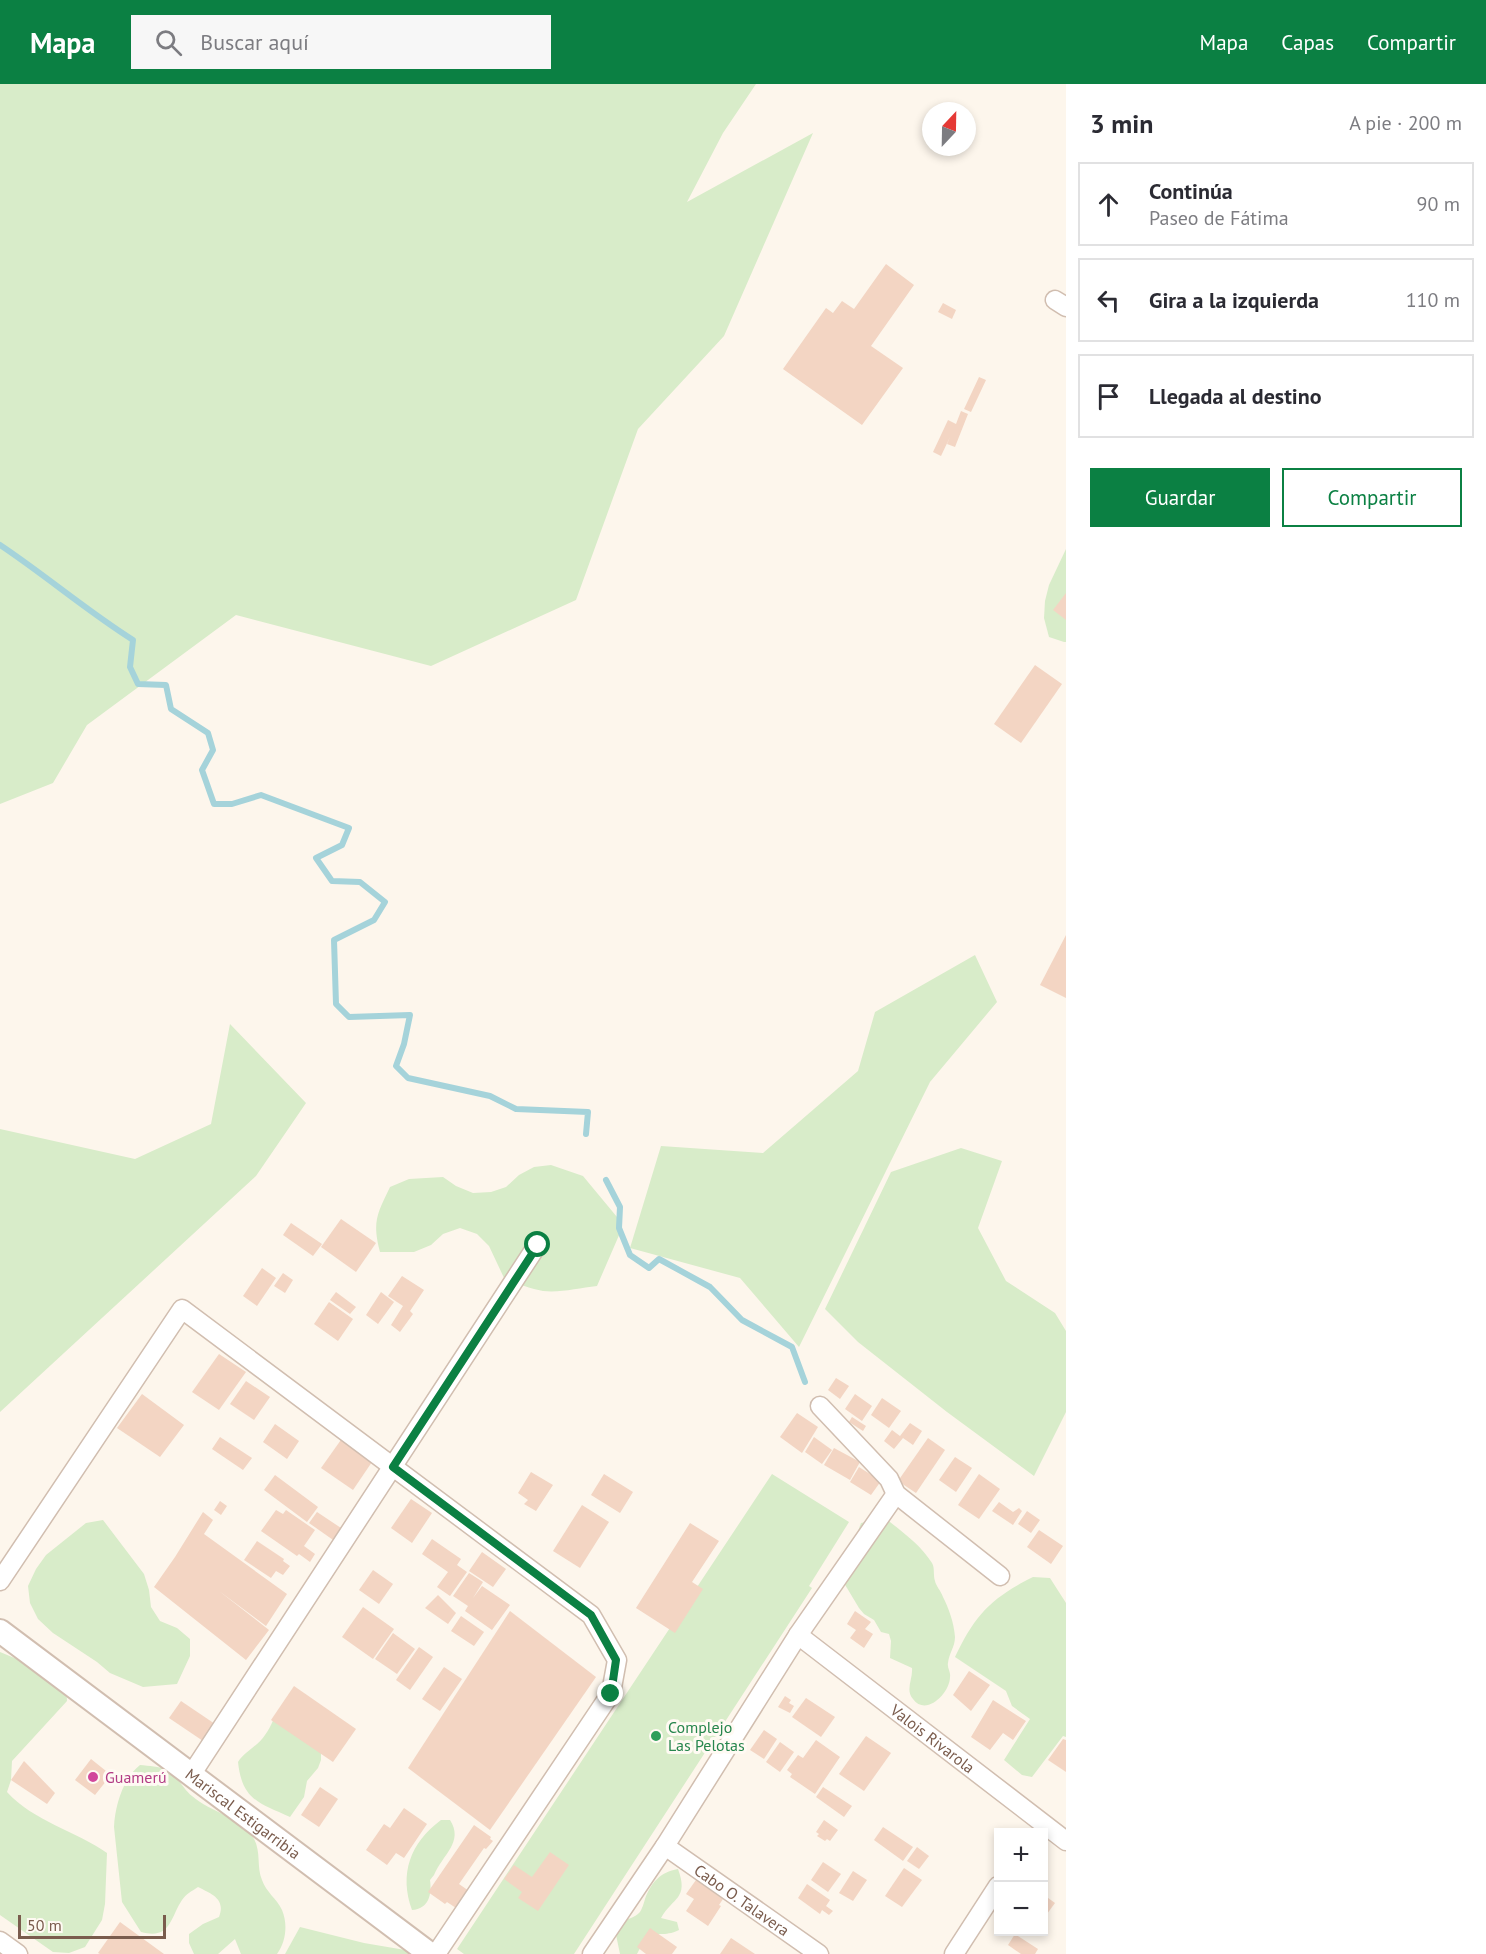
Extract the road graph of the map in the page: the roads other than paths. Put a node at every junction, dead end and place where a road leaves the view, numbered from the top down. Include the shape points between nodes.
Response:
1 (538, 1245) dead end
2 (820, 1406) dead end
3 (393, 1467) junction
4 (896, 1494) junction
5 (1000, 1576) dead end
6 (0, 1581) edge
7 (0, 1631) edge
8 (798, 1635) junction
9 (191, 1775) junction
10 (1037, 1828) edge
11 (1048, 1833) edge
12 (1066, 1841) edge
13 (665, 1846) junction
14 (994, 1894) edge
15 (0, 1941) edge
16 (18, 1954) edge
17 (429, 1954) edge
18 (436, 1954) edge
19 (592, 1954) edge
20 (819, 1954) edge
21 (954, 1954) edge

1 - 3 street
2 - 4 street via 889,1479
3 - 6 street via 182,1309
3 - 9 street
3 - 18 street via 591,1615 616,1660 611,1694
4 - 5 street
4 - 8 street
7 - 9 street, Mariscal Estigarribia
8 - 10 street, Valois Rivarola
8 - 13 street
9 - 17 street, Mariscal Estigarribia
11 - 12 street, Valois Rivarola
13 - 19 street
13 - 20 street, Cabo O. Talavera
14 - 21 street
15 - 16 street

